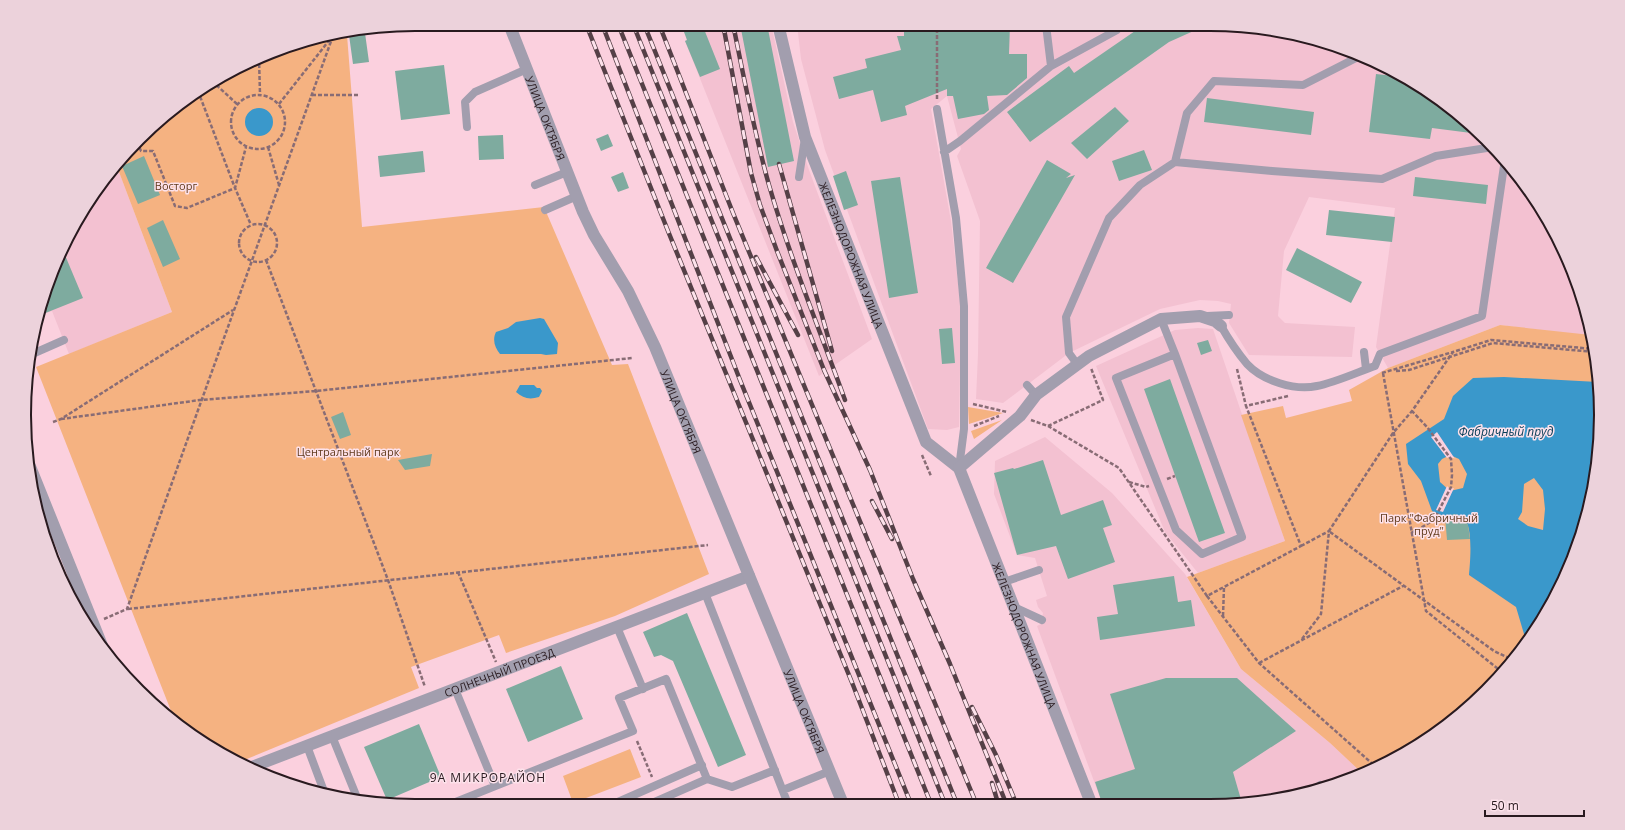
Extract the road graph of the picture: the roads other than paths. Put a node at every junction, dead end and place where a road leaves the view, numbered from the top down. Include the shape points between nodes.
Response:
1 (512, 31) edge
2 (780, 31) edge
3 (1047, 31) edge
4 (1115, 31) edge
5 (1354, 59) edge
6 (1051, 66) junction
7 (527, 69) junction
8 (937, 109) road end
9 (466, 127) dead end
10 (805, 137) junction
11 (1486, 147) edge
12 (944, 152) junction
13 (1175, 162) junction
14 (1504, 168) edge
15 (567, 172) junction
16 (799, 177) dead end
17 (535, 185) dead end
18 (577, 196) junction
19 (545, 210) dead end
20 (1229, 315) dead end
21 (1200, 316) junction
22 (1161, 319) junction
23 (1221, 326) joint
24 (64, 340) dead end
25 (36, 352) edge
26 (1364, 352) dead end
27 (1175, 354) junction
28 (1077, 364) junction
29 (1366, 369) junction
30 (1027, 385) dead end
31 (1036, 395) junction
32 (959, 468) junction
33 (38, 490) edge
34 (1039, 570) dead end
35 (749, 576) junction
36 (1004, 582) junction
37 (75, 592) edge
38 (705, 593) junction
39 (78, 600) edge
40 (1014, 607) junction
41 (1042, 620) dead end
42 (94, 624) edge
43 (617, 627) junction
44 (455, 689) junction
45 (643, 689) junction
46 (332, 736) junction
47 (307, 746) junction
48 (257, 765) edge
49 (702, 765) junction
50 (775, 770) junction
51 (830, 771) junction
52 (707, 779) junction
53 (496, 786) junction
54 (323, 788) edge
55 (783, 790) junction
56 (356, 795) edge
57 (463, 799) edge
58 (623, 799) edge
59 (661, 799) edge
60 (786, 799) edge
61 (841, 799) edge
62 (1089, 799) edge

1 - 7 street, УЛИЦА ОКТЯБРЯ
2 - 10 street, ЖЕЛЕЗНОДОРОЖНАЯ УЛИЦА
3 - 6 lane
4 - 6 lane
5 - 13 lane via 1303,85 1214,81 1187,113
6 - 12 lane via 960,142
7 - 9 lane via 475,92 465,102
7 - 15 street, УЛИЦА ОКТЯБРЯ
8 - 12 lane
10 - 16 lane
10 - 32 street, ЖЕЛЕЗНОДОРОЖНАЯ УЛИЦА via 926,442
11 - 13 lane via 1436,156 1382,179
12 - 32 lane via 956,218 964,306 964,429
13 - 28 lane via 1140,185 1109,218 1066,317 1068,353
14 - 29 lane via 1482,316 1380,354 1375,366
15 - 17 lane
15 - 18 street, УЛИЦА ОКТЯБРЯ
18 - 19 lane
18 - 35 street, УЛИЦА ОКТЯБРЯ via 594,235 642,316
20 - 21 lane
21 - 22 street
21 - 23 street
22 - 27 lane
22 - 28 street
23 - 29 lane via 1232,346 1248,365 1270,380 1286,385 1317,386
24 - 25 lane
26 - 29 lane
27 - 27 lane via 1116,378 1176,530 1202,554 1242,537
28 - 31 street
30 - 31 lane
31 - 32 street via 1020,416
32 - 36 street, ЖЕЛЕЗНОДОРОЖНАЯ УЛИЦА
33 - 37 street
34 - 36 lane
35 - 38 street, СОЛНЕЧНЫЙ ПРОЕЗД
35 - 51 street, УЛИЦА ОКТЯБРЯ
36 - 40 street, ЖЕЛЕЗНОДОРОЖНАЯ УЛИЦА
38 - 43 street, СОЛНЕЧНЫЙ ПРОЕЗД
38 - 50 lane
39 - 42 street
40 - 41 lane
40 - 62 street, ЖЕЛЕЗНОДОРОЖНАЯ УЛИЦА
43 - 44 street, СОЛНЕЧНЫЙ ПРОЕЗД
43 - 45 lane
44 - 46 street, СОЛНЕЧНЫЙ ПРОЕЗД
44 - 53 lane
45 - 49 lane via 666,679
45 - 53 lane via 619,698 633,731
46 - 47 street, СОЛНЕЧНЫЙ ПРОЕЗД
46 - 56 lane
47 - 48 street, СОЛНЕЧНЫЙ ПРОЕЗД
47 - 54 lane
49 - 52 lane
49 - 58 lane
50 - 52 lane via 732,787
50 - 55 lane
51 - 55 lane
51 - 61 street, УЛИЦА ОКТЯБРЯ
52 - 59 lane
53 - 57 lane
55 - 60 lane

